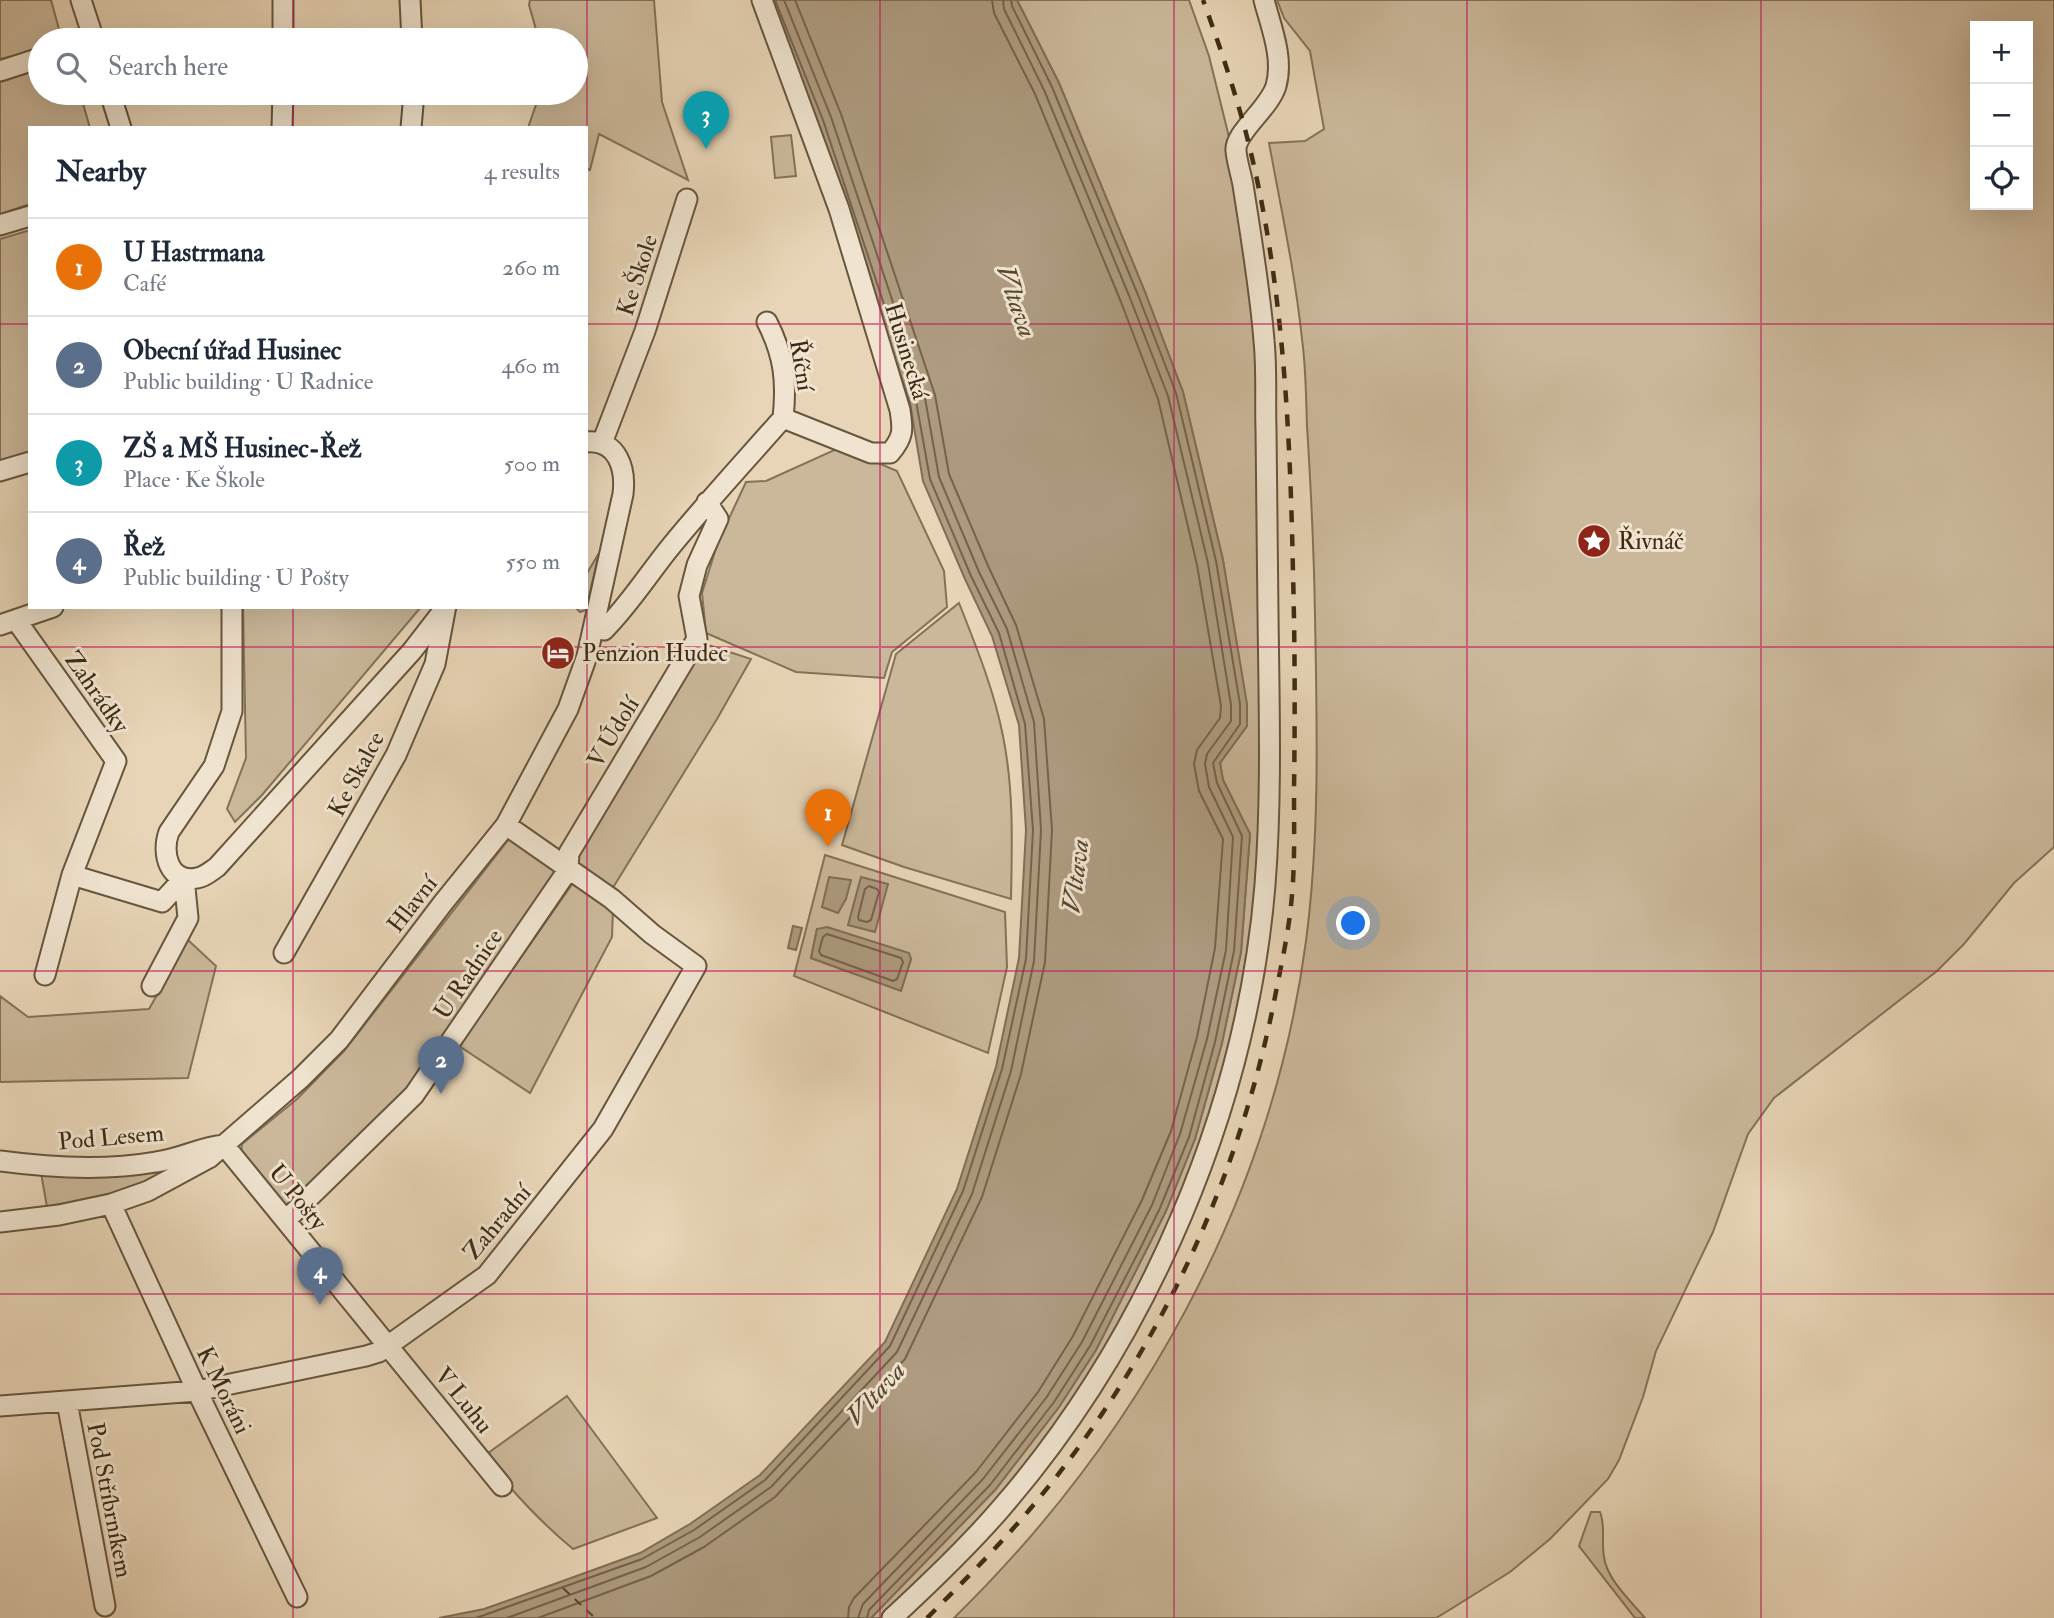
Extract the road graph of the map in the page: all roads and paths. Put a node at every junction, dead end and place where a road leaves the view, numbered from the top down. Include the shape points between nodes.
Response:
1 (81, 0) edge
2 (283, 0) edge
3 (410, 0) edge
4 (762, 0) edge
5 (1264, 0) edge
6 (90, 28) edge
7 (283, 28) edge
8 (411, 28) edge
9 (28, 62) edge
10 (0, 71) edge
11 (114, 105) edge
12 (283, 105) edge
13 (413, 105) edge
14 (120, 126) edge
15 (282, 126) edge
16 (411, 126) edge
17 (687, 199) dead end
18 (28, 217) edge
19 (0, 226) edge
20 (767, 322) dead end
21 (783, 418) junction
22 (594, 442) edge
23 (28, 463) edge
24 (0, 471) edge
25 (707, 502) junction
26 (47, 609) edge
27 (232, 609) edge
28 (444, 609) edge
29 (446, 609) edge
30 (8, 622) edge
31 (594, 628) junction
32 (506, 825) junction
33 (568, 870) junction
34 (72, 875) junction
35 (184, 878) junction
36 (284, 953) dead end
37 (45, 975) dead end
38 (152, 986) dead end
39 (224, 1145) junction
40 (0, 1161) edge
41 (111, 1204) junction
42 (286, 1220) junction
43 (0, 1222) edge
44 (387, 1345) junction
45 (197, 1391) junction
46 (67, 1402) junction
47 (0, 1406) edge
48 (502, 1486) dead end
49 (297, 1597) dead end
50 (106, 1606) dead end
51 (892, 1618) edge

1 - 6 street
2 - 7 street
3 - 8 street
4 - 21 street, Husinecká via 839,209 903,429 890,453 871,453
5 - 51 street via 1277,51 1276,87 1235,147 1265,344 1270,806 1265,889 1237,1057 1194,1184 1142,1301 1107,1362 1003,1506
9 - 10 street
11 - 14 street
12 - 15 street
13 - 16 street
17 - 22 street, Ke Škole via 645,331
18 - 19 street
20 - 21 street, Říční via 780,348 786,389
21 - 25 street
22 - 31 street, Hlavní via 619,458 624,487
23 - 24 street
25 - 31 street via 619,615 604,630
25 - 33 street, V Údolí via 718,519 689,596 697,639 569,853
26 - 30 street
27 - 35 street via 232,711 214,766 165,843 169,867
28 - 35 street via 217,867 195,879
29 - 36 street, Ke Skalce via 435,664 397,755
30 - 34 street, Zahrádky via 116,761
31 - 32 street, Hlavní via 568,709
32 - 33 street, Zahradní
32 - 39 street, Hlavní via 339,1040
33 - 42 street, U Radnice via 414,1095
33 - 44 street, Zahradní via 696,965 603,1129 488,1275
34 - 35 street via 162,902
34 - 37 street, Zahrádky
35 - 38 street via 188,918
39 - 40 street, Pod Lesem via 158,1162 93,1168
39 - 41 street, Hlavní via 148,1191
39 - 42 street, U Pošty
41 - 43 street, Hlavní
41 - 45 street, K Moráni
42 - 44 street, U Pošty
44 - 45 street, Zahradní via 366,1356
44 - 48 street, V Luhu
45 - 46 street, Zahradní
45 - 49 street, K Moráni
46 - 47 street, Zahradní
46 - 50 street, Pod Stříbrníkem

